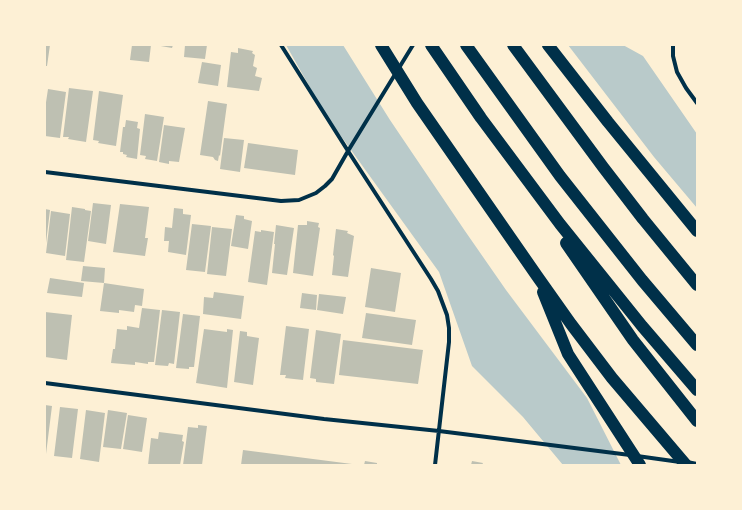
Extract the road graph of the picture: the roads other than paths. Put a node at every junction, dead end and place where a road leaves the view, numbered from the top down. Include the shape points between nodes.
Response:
1 (281, 45) edge
2 (381, 45) edge
3 (412, 45) edge
4 (431, 45) edge
5 (466, 45) edge
6 (513, 45) edge
7 (548, 45) edge
8 (673, 45) edge
9 (697, 102) edge
10 (481, 118) junction
11 (348, 152) junction
12 (45, 172) edge
13 (697, 232) edge
14 (537, 276) junction
15 (697, 285) edge
16 (697, 345) edge
17 (45, 383) edge
18 (697, 390) edge
19 (697, 421) edge
20 (439, 431) junction
21 (697, 464) edge
22 (435, 465) edge
23 (640, 465) edge
24 (686, 465) edge

1 - 11 street
2 - 14 highway via 417,102
3 - 11 street
4 - 10 highway
5 - 16 highway via 560,176
6 - 15 highway via 603,167
7 - 13 highway
8 - 9 street via 677,72
10 - 18 highway via 600,275
10 - 19 highway via 612,311
11 - 12 street via 337,172 325,186 308,197 290,201
11 - 20 street via 431,279 447,315 449,342
14 - 23 highway via 568,354
14 - 24 highway via 612,378
17 - 20 street
20 - 21 street
20 - 22 street

